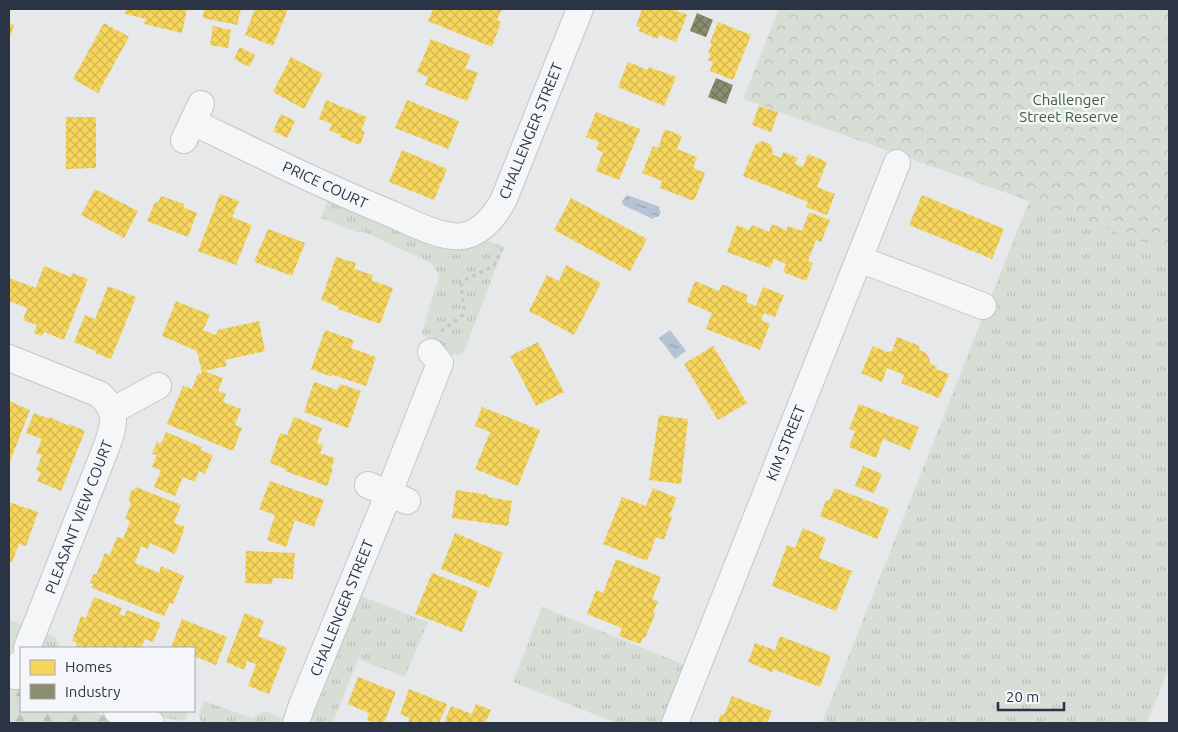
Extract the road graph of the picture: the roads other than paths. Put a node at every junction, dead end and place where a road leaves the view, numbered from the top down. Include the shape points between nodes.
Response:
1 (580, 9) edge
2 (193, 122) dead end
3 (896, 163) dead end
4 (462, 236) joint
5 (859, 259) junction
6 (982, 306) dead end
7 (441, 353) road end
8 (9, 358) edge
9 (158, 386) dead end
10 (112, 410) junction
11 (27, 647) edge
12 (119, 712) edge
13 (151, 723) edge
14 (296, 723) edge
15 (675, 723) edge

1 - 4 street, CHALLENGER STREET via 499,207 486,224
2 - 4 street, PRICE COURT via 352,198 435,231
3 - 5 street, KIM STREET
5 - 6 street
5 - 15 street, KIM STREET
7 - 14 street, CHALLENGER STREET
8 - 10 street via 91,390 107,401
9 - 10 street
10 - 11 street, PLEASANT VIEW COURT via 112,432
12 - 13 street

